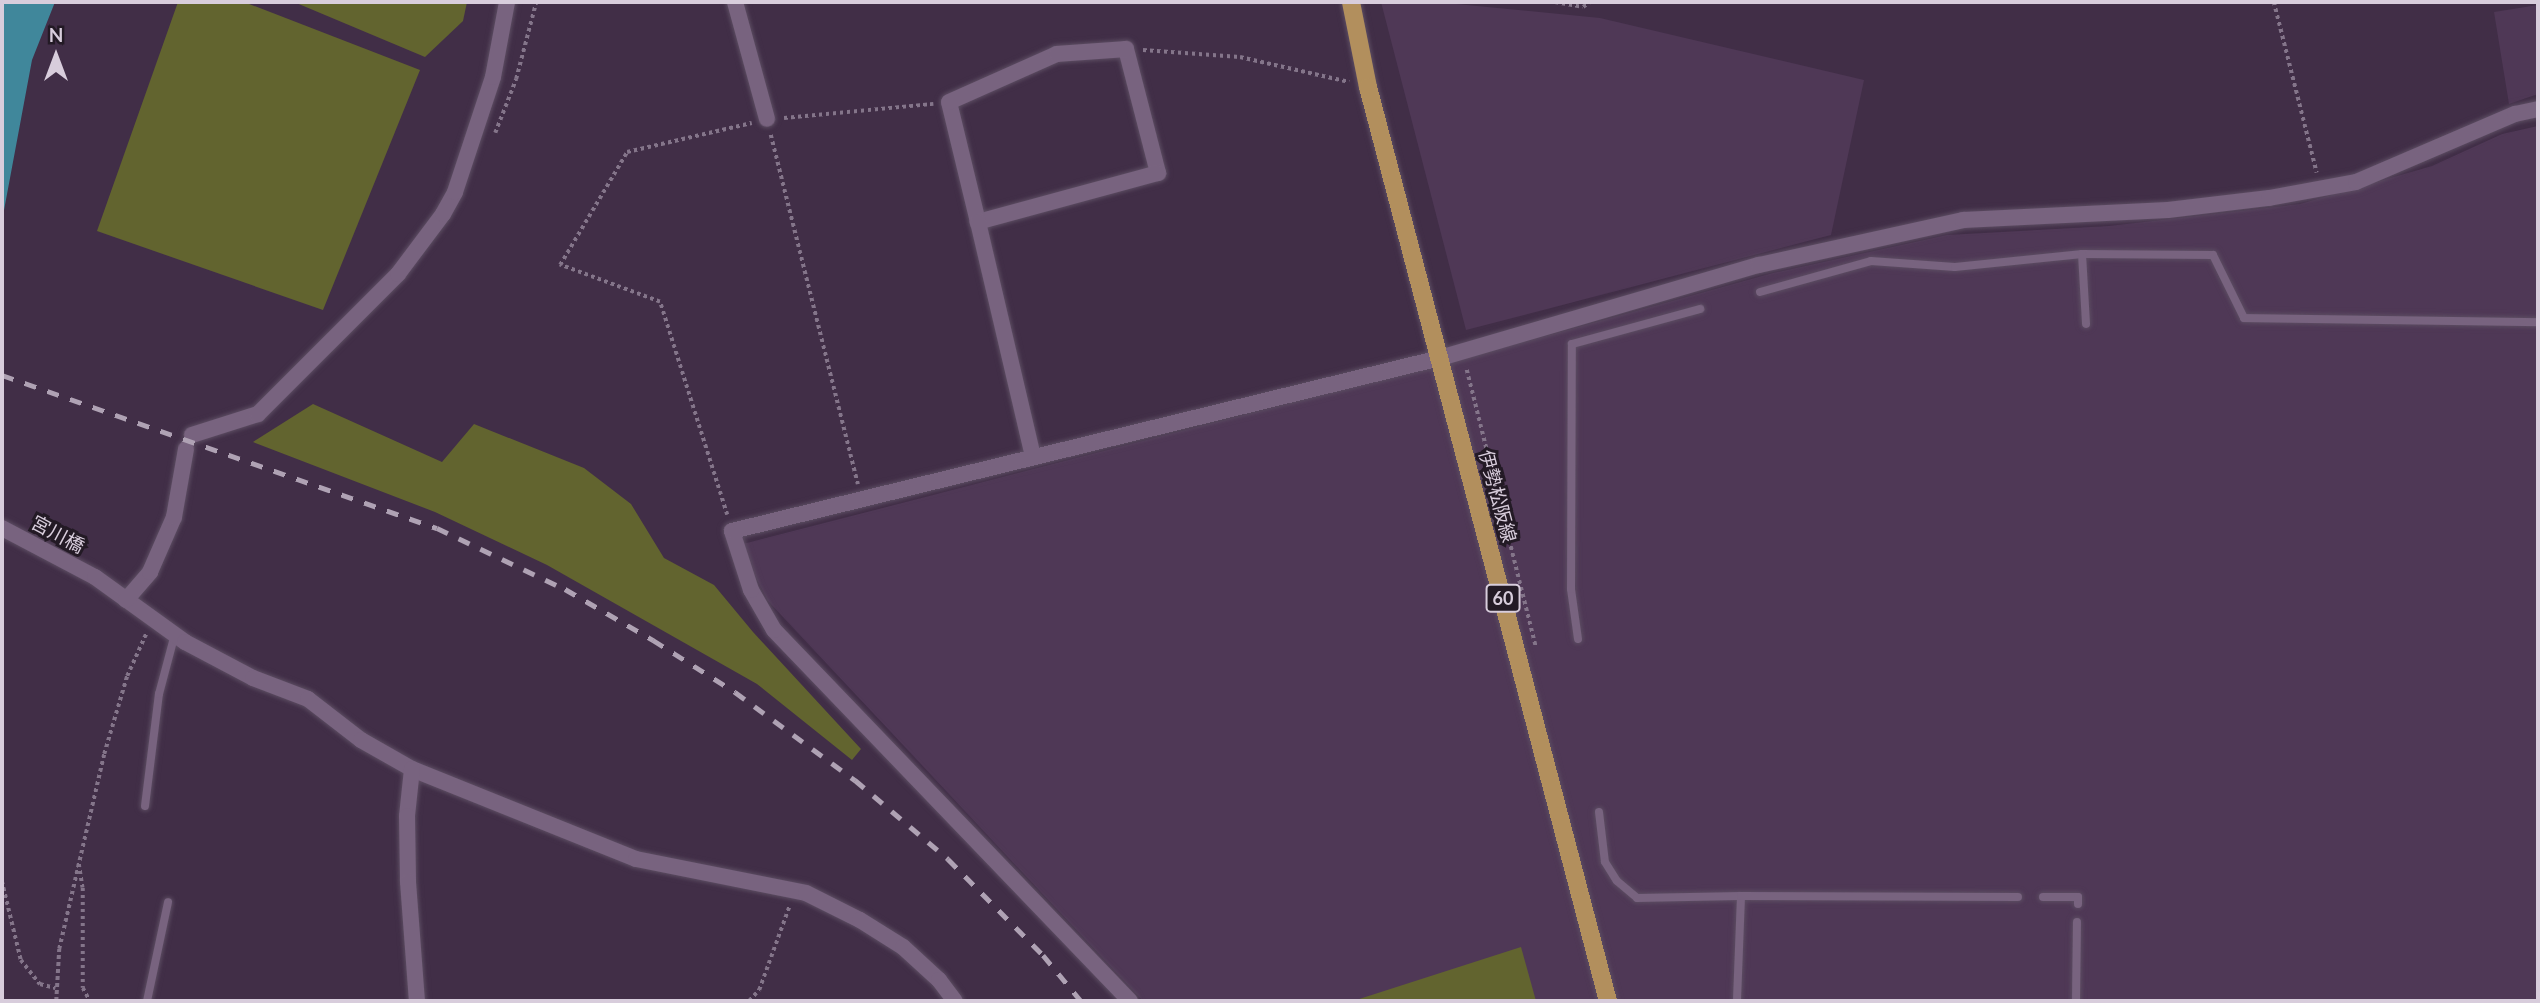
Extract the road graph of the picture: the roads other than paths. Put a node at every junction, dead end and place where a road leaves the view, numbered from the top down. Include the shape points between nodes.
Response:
1 (507, 2) edge
2 (735, 2) edge
3 (1351, 2) edge
4 (2538, 109) edge
5 (767, 119) road end
6 (978, 222) junction
7 (2082, 254) junction
8 (1760, 292) dead end
9 (1700, 309) dead end
10 (2538, 322) edge
11 (2086, 324) dead end
12 (1440, 358) junction
13 (1032, 457) junction
14 (2, 528) edge
15 (126, 600) junction
16 (174, 634) junction
17 (1577, 639) dead end
18 (412, 769) junction
19 (145, 806) dead end
20 (1599, 812) dead end
21 (1741, 896) junction
22 (2018, 897) dead end
23 (2043, 897) dead end
24 (168, 902) dead end
25 (2078, 904) dead end
26 (2077, 922) dead end
27 (147, 1001) edge
28 (417, 1001) edge
29 (955, 1001) edge
30 (1130, 1001) edge
31 (1608, 1001) edge
32 (1737, 1001) edge
33 (2076, 1001) edge

1 - 15 street via 493,77 455,192 443,214 398,274 258,414 189,442 174,517 150,572
2 - 5 street
3 - 12 main road, 伊勢松阪線 / 60 via 1368,87
4 - 12 street via 2515,114 2356,181 2321,189 2168,210 1963,220 1759,265
6 - 6 street via 949,102 1057,54 1126,49 1158,173
6 - 13 street
7 - 8 lane via 1955,267 1871,261
7 - 10 lane via 2213,255 2245,318
7 - 11 lane
9 - 17 lane via 1572,344 1571,589
12 - 13 street
12 - 31 main road, 伊勢松阪線 / 60
13 - 30 street via 732,531 751,590 774,630
14 - 15 street, 宮川橋 via 95,577
15 - 16 street, 宮川橋
16 - 18 street, 宮川橋 via 253,678 308,699 360,740
16 - 19 lane via 159,694
18 - 28 street via 408,882
18 - 29 street, 宮川橋 via 636,859 806,893 903,947
20 - 21 lane via 1605,862 1617,881 1637,898
21 - 22 lane
21 - 32 lane
23 - 25 lane via 2078,897
24 - 27 lane
26 - 33 lane

